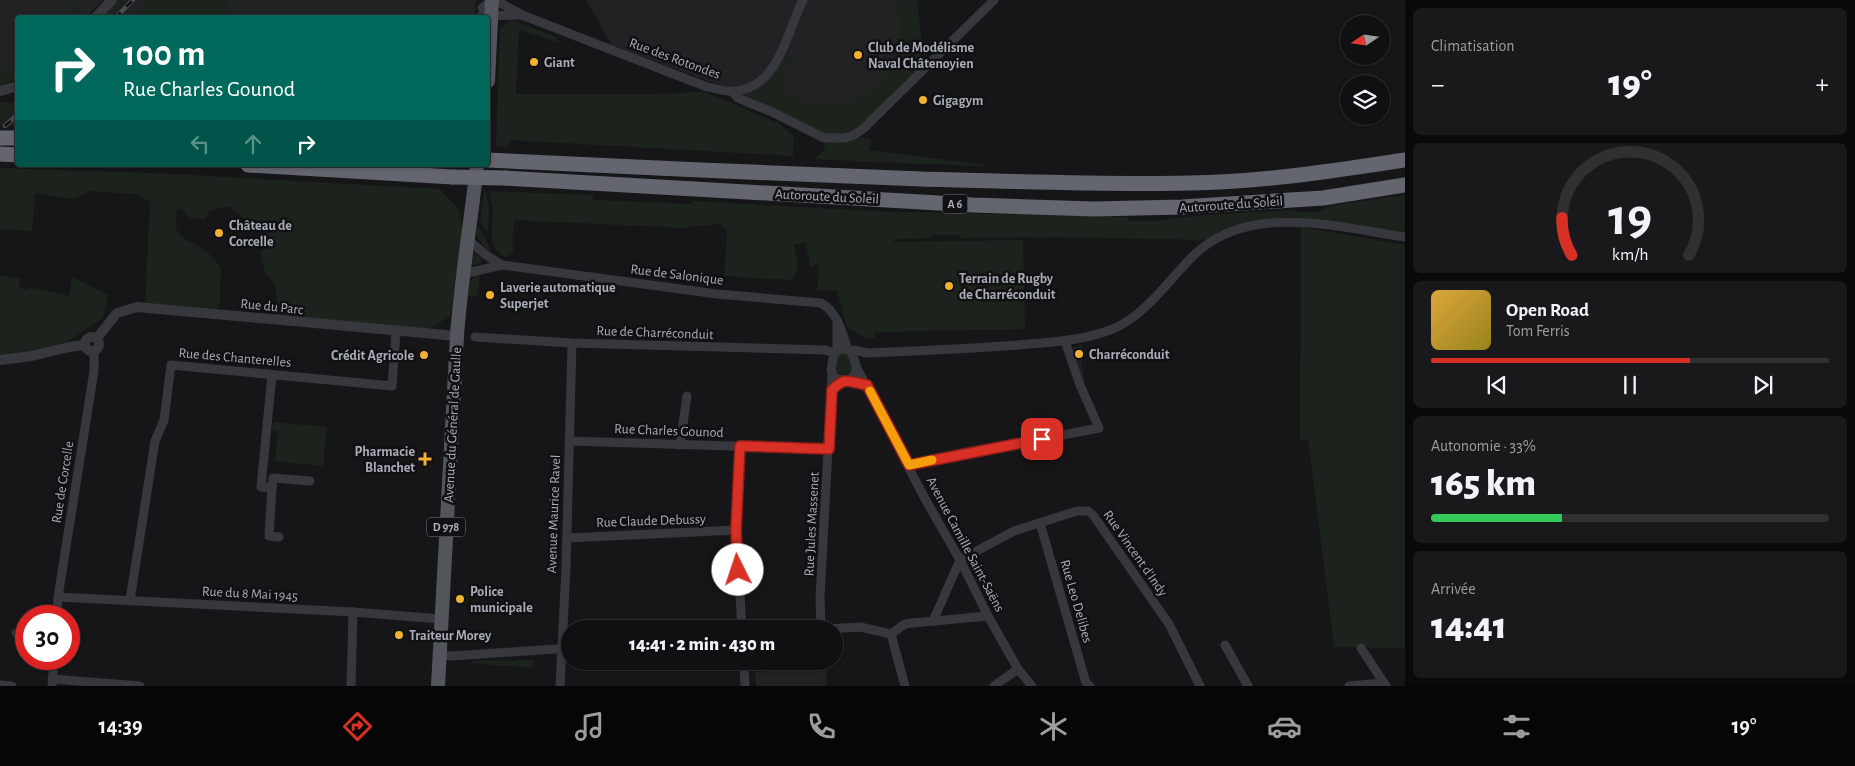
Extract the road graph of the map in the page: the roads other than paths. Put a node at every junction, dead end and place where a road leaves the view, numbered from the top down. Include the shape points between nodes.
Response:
1 (112, 0) edge
2 (803, 0) edge
3 (994, 0) edge
4 (507, 4) edge
5 (486, 8) edge
6 (98, 15) edge
7 (522, 15) junction
8 (15, 87) edge
9 (0, 91) edge
10 (732, 92) junction
11 (0, 154) edge
12 (15, 155) edge
13 (490, 160) edge
14 (1405, 160) edge
15 (282, 167) edge
16 (477, 167) edge
17 (1405, 185) edge
18 (1405, 237) edge
19 (468, 240) junction
20 (486, 255) junction
21 (502, 265) junction
22 (484, 269) junction
23 (463, 274) junction
24 (837, 323) junction
25 (396, 332) junction
26 (456, 336) junction
27 (474, 337) dead end
28 (97, 338) junction
29 (1065, 341) junction
30 (572, 343) junction
31 (85, 345) junction
32 (849, 350) junction
33 (94, 351) junction
34 (836, 352) junction
35 (868, 353) junction
36 (0, 360) edge
37 (856, 365) junction
38 (832, 374) junction
39 (272, 375) junction
40 (845, 381) junction
41 (867, 385) junction
42 (832, 390) junction
43 (687, 396) dead end
44 (569, 441) junction
45 (680, 445) junction
46 (740, 446) junction
47 (829, 449) junction
48 (909, 465) junction
49 (310, 481) dead end
50 (272, 488) junction
51 (1040, 523) junction
52 (736, 530) junction
53 (279, 537) dead end
54 (567, 538) junction
55 (960, 560) junction
56 (58, 596) junction
57 (130, 600) junction
58 (57, 605) edge
59 (353, 612) junction
60 (988, 616) junction
61 (441, 619) junction
62 (566, 620) edge
63 (741, 620) edge
64 (821, 620) edge
65 (933, 621) junction
66 (843, 628) edge
67 (891, 634) junction
68 (1225, 646) dead end
69 (561, 648) edge
70 (1361, 648) dead end
71 (440, 655) junction
72 (1018, 669) junction
73 (563, 670) edge
74 (745, 670) edge
75 (52, 682) edge
76 (1086, 685) edge
77 (1385, 685) edge
78 (0, 686) edge
79 (12, 686) edge
80 (140, 686) edge
81 (351, 686) edge
82 (438, 686) edge
83 (560, 686) edge
84 (746, 686) edge
85 (905, 686) edge
86 (994, 686) edge
87 (1032, 686) edge
88 (1200, 686) edge
89 (1248, 686) edge
90 (1349, 686) edge

1 - 6 street
2 - 10 street, Rue des Rotondes via 767,76 752,86
3 - 10 street via 863,130 854,135 824,138 746,102
4 - 5 street, Rue des Rotondes
4 - 7 street, Rue des Rotondes
5 - 7 street, Rue des Rotondes
7 - 10 street, Rue des Rotondes via 707,86
8 - 9 street
11 - 12 highway
13 - 14 highway, Autoroute du Soleil / A 6 via 863,177 1191,183 1282,176
15 - 17 highway, Autoroute du Soleil / A 6, bridge via 1094,209 1323,198
16 - 19 main road, Avenue du Général de Gaulle / D 978
18 - 29 street via 1308,222 1245,227 1214,241 1195,255 1129,320 1093,336
19 - 20 street, Rue de Salonique
19 - 23 main road, Avenue du Général de Gaulle / D 978
20 - 21 street, Rue de Salonique
20 - 22 street
21 - 22 street, Rue de Salonique
21 - 24 street, Rue de Salonique via 716,294 821,302 835,314
22 - 23 street, Rue de Salonique
23 - 26 main road, Avenue du Général de Gaulle / D 978
24 - 32 street, Rue de Salonique
24 - 34 street
25 - 26 street, Rue du Parc
25 - 28 street, Rue du Parc via 137,308 118,313
25 - 39 street, Rue des Chanterelles via 392,386
26 - 61 main road, Avenue du Général de Gaulle / D 978
27 - 30 street, Rue de Charréconduit
28 - 31 street via 89,338
28 - 33 street via 99,347
29 - 35 street
29 - 48 street via 1099,428
30 - 34 street, Rue de Charréconduit
30 - 44 street, Avenue Maurice Ravel
31 - 33 street via 87,350
31 - 36 street
32 - 34 street
32 - 35 street
32 - 37 street
33 - 56 street, Rue de Corcelle via 94,371
34 - 38 street
35 - 37 street
37 - 40 street via 856,373
37 - 41 street, Avenue Camille Saint-Saëns
38 - 40 street
38 - 42 street, Rue Jules Massenet
39 - 50 street via 261,487
39 - 57 street, Rue des Chanterelles via 171,365 164,420 155,441
40 - 41 street
40 - 42 street
41 - 48 street, Avenue Camille Saint-Saëns
42 - 47 street, Rue Jules Massenet
43 - 45 street
44 - 45 street, Rue Charles Gounod
44 - 54 street, Avenue Maurice Ravel
45 - 46 street, Rue Charles Gounod
46 - 47 street, Rue Charles Gounod
46 - 52 street
47 - 64 street, Rue Jules Massenet
48 - 55 street, Avenue Camille Saint-Saëns
49 - 50 street via 273,478
50 - 53 street via 269,536
51 - 55 street, Rue Vincent d'Indy via 1014,531
51 - 76 street, Rue Leo Delibes
51 - 88 street, Rue Vincent d'Indy via 1077,511 1088,511 1093,515 1169,624
52 - 54 street, Rue Claude Debussy
52 - 63 street
54 - 62 street, Avenue Maurice Ravel
55 - 60 street, Avenue Camille Saint-Saëns
55 - 65 street
56 - 57 street, Rue du 8 Mai 1945
56 - 58 street, Rue de Corcelle
57 - 59 street, Rue du 8 Mai 1945
59 - 61 street, Rue du 8 Mai 1945
59 - 81 street
60 - 65 street
60 - 72 street, Avenue Camille Saint-Saëns
61 - 71 main road, Avenue du Général de Gaulle / D 978
65 - 67 street via 905,624
66 - 67 street via 860,627
67 - 85 street
68 - 89 street
69 - 71 street
70 - 77 street
71 - 82 main road, Avenue du Général de Gaulle / D 978
72 - 86 street
72 - 87 street, Avenue Camille Saint-Saëns
73 - 83 street, Avenue Maurice Ravel
74 - 84 street
75 - 80 street
77 - 90 street
78 - 79 street

